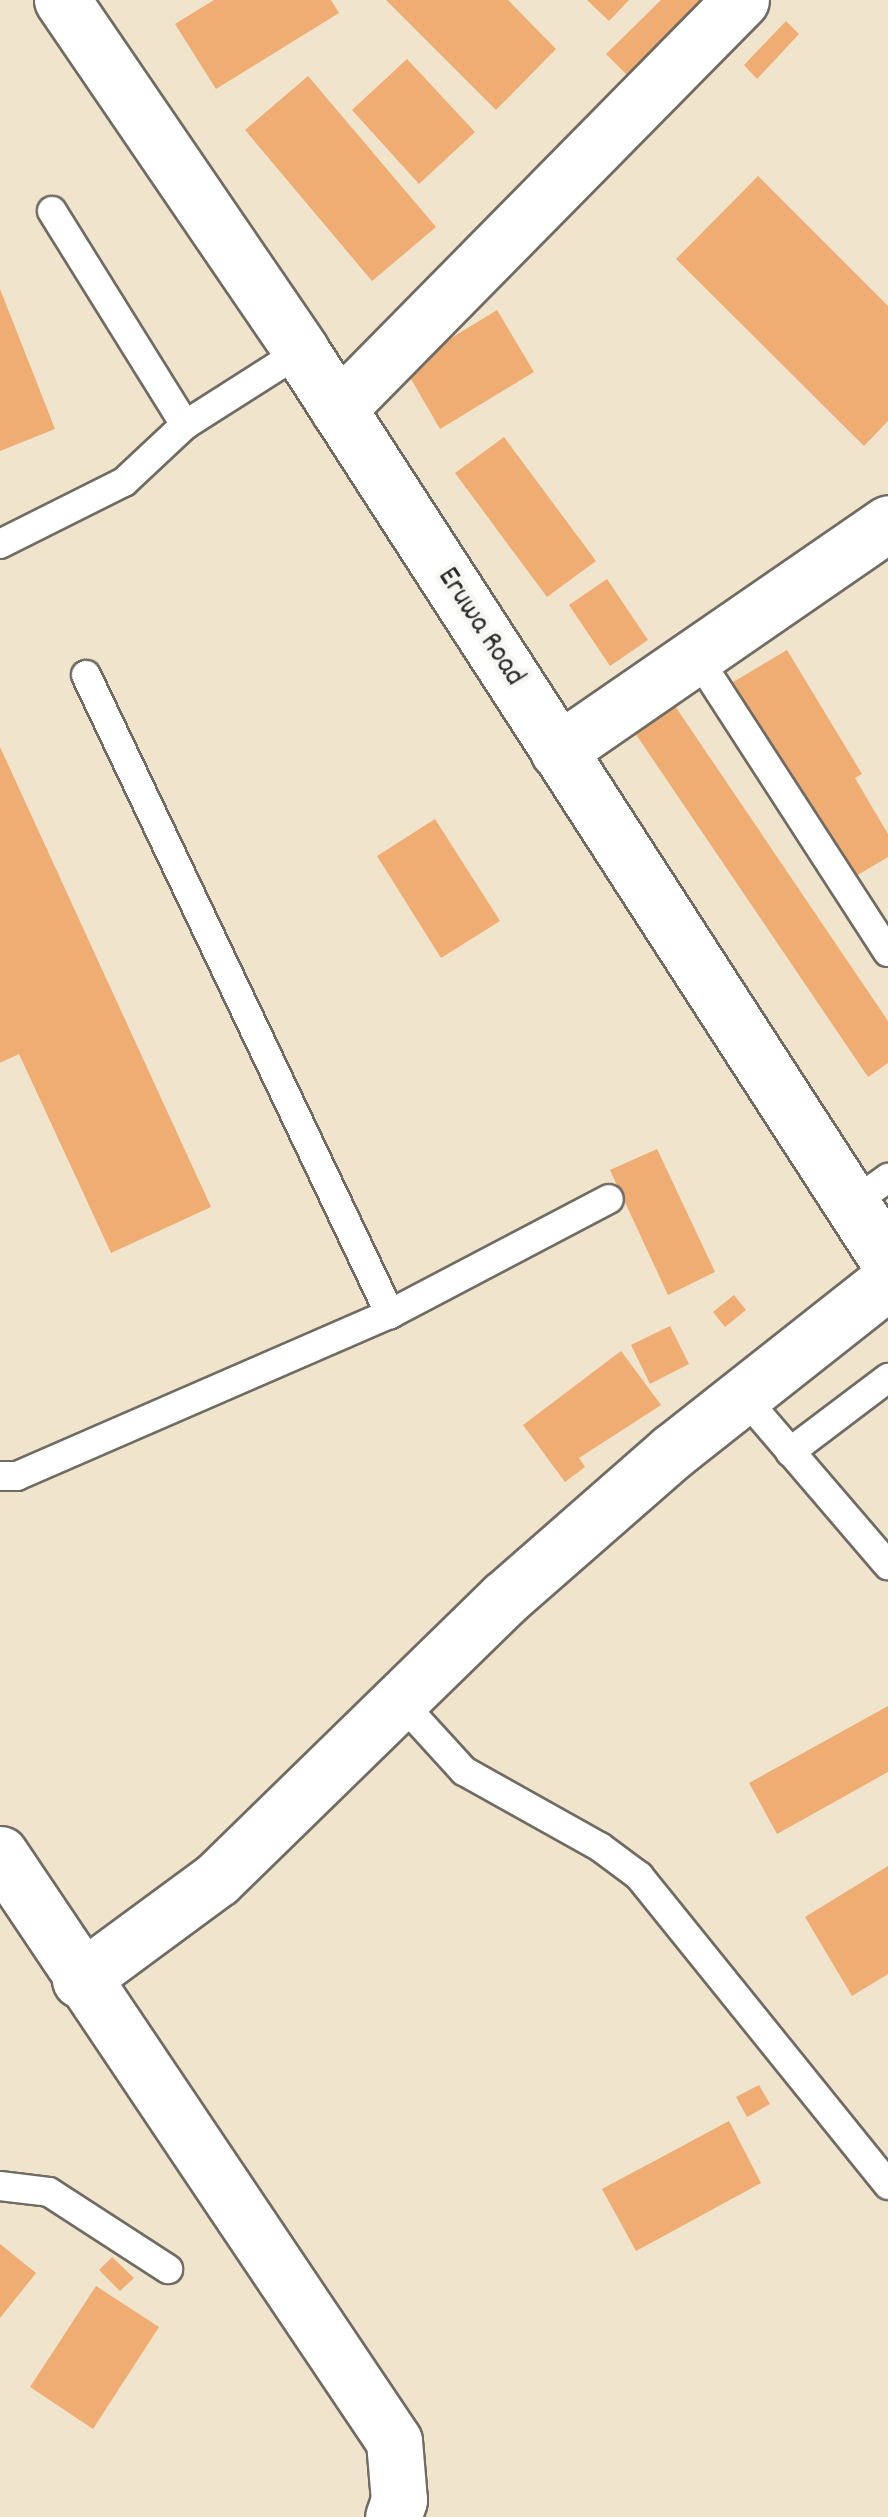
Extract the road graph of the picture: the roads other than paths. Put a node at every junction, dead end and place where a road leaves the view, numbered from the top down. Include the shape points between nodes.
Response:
1 (62, 0) edge
2 (737, 1) edge
3 (52, 211) dead end
4 (300, 351) junction
5 (338, 409) junction
6 (184, 425) junction
7 (888, 522) edge
8 (0, 544) edge
9 (695, 654) junction
10 (86, 674) dead end
11 (558, 750) junction
12 (888, 952) edge
13 (869, 1191) edge
14 (608, 1199) dead end
15 (888, 1260) edge
16 (888, 1281) edge
17 (390, 1314) junction
18 (888, 1378) edge
19 (743, 1396) junction
20 (790, 1452) junction
21 (0, 1476) edge
22 (888, 1565) edge
23 (400, 1701) junction
24 (0, 1854) edge
25 (80, 1980) junction
26 (888, 2185) edge
27 (0, 2186) edge
28 (168, 2269) dead end
29 (393, 2517) edge

1 - 4 street, Eruwa Road
2 - 5 street
3 - 6 lane
4 - 5 street, Eruwa Road
4 - 6 lane
5 - 11 street, Eruwa Road
6 - 8 lane via 124,482
7 - 9 street
9 - 11 street
9 - 12 lane
10 - 17 lane
11 - 13 street, Eruwa Road
13 - 15 street, Eruwa Road
14 - 17 lane
16 - 19 street
17 - 21 lane via 17,1476
18 - 20 lane
19 - 20 lane
19 - 23 street via 519,1586
20 - 22 lane
23 - 25 street via 217,1879
23 - 26 lane via 464,1771 639,1876
24 - 25 street
25 - 29 street via 394,2441
27 - 28 lane via 49,2192

